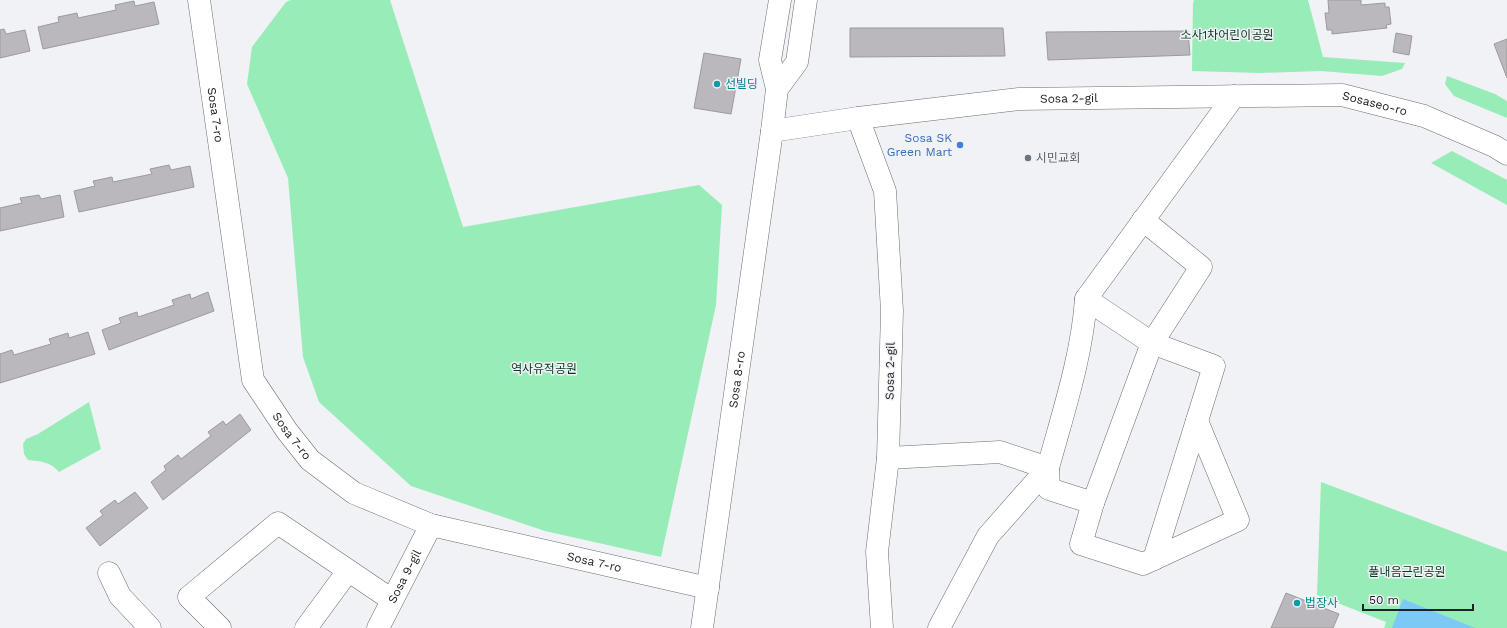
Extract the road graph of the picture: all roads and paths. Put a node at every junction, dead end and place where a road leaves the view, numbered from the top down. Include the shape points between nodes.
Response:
1 (199, 0) edge
2 (780, 0) edge
3 (806, 0) edge
4 (776, 89) junction
5 (1234, 96) junction
6 (858, 118) junction
7 (772, 131) junction
8 (1507, 154) edge
9 (1143, 220) junction
10 (1086, 299) junction
11 (1152, 343) junction
12 (1197, 421) junction
13 (888, 458) junction
14 (1048, 468) junction
15 (1093, 503) junction
16 (431, 526) junction
17 (1154, 559) junction
18 (348, 571) junction
19 (108, 574) dead end
20 (708, 588) junction
21 (392, 600) junction
22 (150, 628) edge
23 (220, 628) edge
24 (306, 628) edge
25 (378, 628) edge
26 (702, 628) edge
27 (882, 628) edge
28 (939, 628) edge

1 - 16 street, Sosa 7-ro via 253,380 310,460 354,493
2 - 4 street via 770,60
3 - 4 street via 797,62
4 - 7 street, Sosa 8-ro
5 - 6 street, Sosa 2-gil via 1018,99
5 - 8 street, Sosaseo-ro via 1342,95 1424,116
5 - 9 street
6 - 7 street, Sosa 2-gil
6 - 13 street, Sosa 2-gil via 885,191 892,311
7 - 20 street, Sosa 8-ro
9 - 10 street
9 - 11 street via 1201,267
10 - 11 street
10 - 14 street via 1072,380
11 - 12 street via 1214,366
11 - 15 street
12 - 17 street
12 - 17 street via 1238,520
13 - 14 street via 1000,452
13 - 27 street, Sosa 2-gil via 877,552
14 - 15 street via 1049,489
14 - 28 street via 988,536
15 - 17 street via 1081,544 1143,564
16 - 20 street, Sosa 7-ro
16 - 21 street, Sosa 9-gil
18 - 21 street
18 - 23 street via 278,523 189,597
18 - 24 street
19 - 22 street via 120,596
20 - 26 street, Sosa 8-ro
21 - 25 street, Sosa 9-gil

